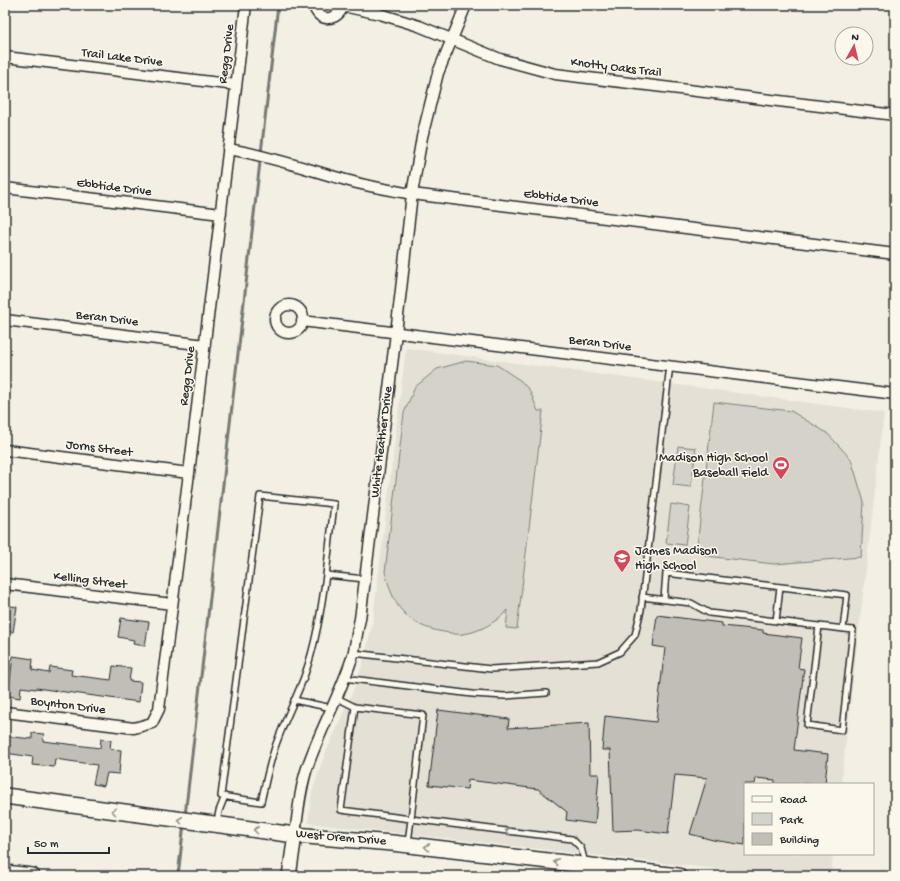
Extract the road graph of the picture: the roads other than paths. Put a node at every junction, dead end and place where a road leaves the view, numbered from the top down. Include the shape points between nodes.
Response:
1 (246, 5) edge
2 (314, 5) edge
3 (466, 5) edge
4 (343, 6) edge
5 (452, 38) junction
6 (5, 57) edge
7 (236, 85) junction
8 (895, 115) edge
9 (228, 149) junction
10 (5, 188) edge
11 (412, 194) junction
12 (220, 214) junction
13 (895, 254) edge
14 (5, 320) edge
15 (302, 321) dead end
16 (396, 333) junction
17 (205, 345) junction
18 (670, 366) junction
19 (895, 394) edge
20 (5, 450) edge
21 (189, 473) junction
22 (326, 575) junction
23 (365, 579) junction
24 (5, 584) edge
25 (780, 587) junction
26 (642, 596) junction
27 (664, 599) junction
28 (172, 604) junction
29 (776, 621) junction
30 (819, 626) junction
31 (842, 629) junction
32 (353, 653) junction
33 (344, 678) junction
34 (546, 693) dead end
35 (337, 698) junction
36 (294, 700) junction
37 (355, 707) junction
38 (332, 708) junction
39 (5, 712) edge
40 (127, 727) joint
41 (5, 796) edge
42 (225, 796) junction
43 (411, 819) junction
44 (212, 824) junction
45 (295, 834) junction
46 (408, 845) junction
47 (586, 866) junction
48 (5, 873) edge
49 (28, 876) edge
50 (32, 876) edge
51 (289, 876) edge
52 (678, 876) edge

1 - 7 street, Regg Drive
2 - 4 street, Knotty Oaks Trail via 319,16 329,18 338,15
3 - 5 street, White Heather Drive
4 - 5 street, Knotty Oaks Trail via 380,14
5 - 8 street, Knotty Oaks Trail via 500,59 555,74
5 - 11 street, White Heather Drive via 438,73 423,130
6 - 7 street, Trail Lake Drive
7 - 9 street, Regg Drive
9 - 11 street, Ebbtide Drive via 249,152 361,184
9 - 12 street, Regg Drive
10 - 12 street, Ebbtide Drive
11 - 13 street, Ebbtide Drive
11 - 16 street, White Heather Drive
12 - 17 street, Regg Drive
14 - 17 street, Beran Drive
15 - 16 street, Beran Drive
16 - 18 street, Beran Drive
16 - 23 street, White Heather Drive
17 - 21 street, Regg Drive
18 - 19 street, Beran Drive
18 - 26 lane
20 - 21 street, Jorns Street
21 - 28 street, Regg Drive
22 - 23 lane
22 - 36 lane via 319,626 304,677
22 - 42 lane via 334,504 260,496 221,796
23 - 32 street, White Heather Drive
24 - 28 street, Kelling Street
25 - 27 lane via 666,573
25 - 29 lane
25 - 31 lane via 847,595
26 - 27 lane
26 - 32 lane via 635,635 620,652 598,662 491,669
27 - 29 lane via 691,603 710,613
28 - 40 street, Regg Drive via 159,709 152,723 134,728
29 - 30 lane
30 - 31 lane
30 - 31 lane via 808,725 842,730 853,630
32 - 33 street, White Heather Drive
33 - 34 lane via 505,696
33 - 35 street, White Heather Drive
35 - 37 lane
35 - 38 street, White Heather Drive
36 - 38 lane
36 - 42 lane via 277,741 261,802
37 - 43 lane via 423,715
37 - 43 lane via 341,810
38 - 45 street, White Heather Drive via 307,766
39 - 40 street, Boynton Drive
44 -> 41 main road, West Orem Drive
42 - 44 lane
43 - 46 lane
47 -> 43 lane via 580,848 572,839
45 -> 44 main road, West Orem Drive
45 - 46 main road, West Orem Drive
45 - 51 street, White Heather Drive
47 -> 46 main road, West Orem Drive
47 - 52 main road, West Orem Drive
48 - 49 main road
49 - 50 main road

